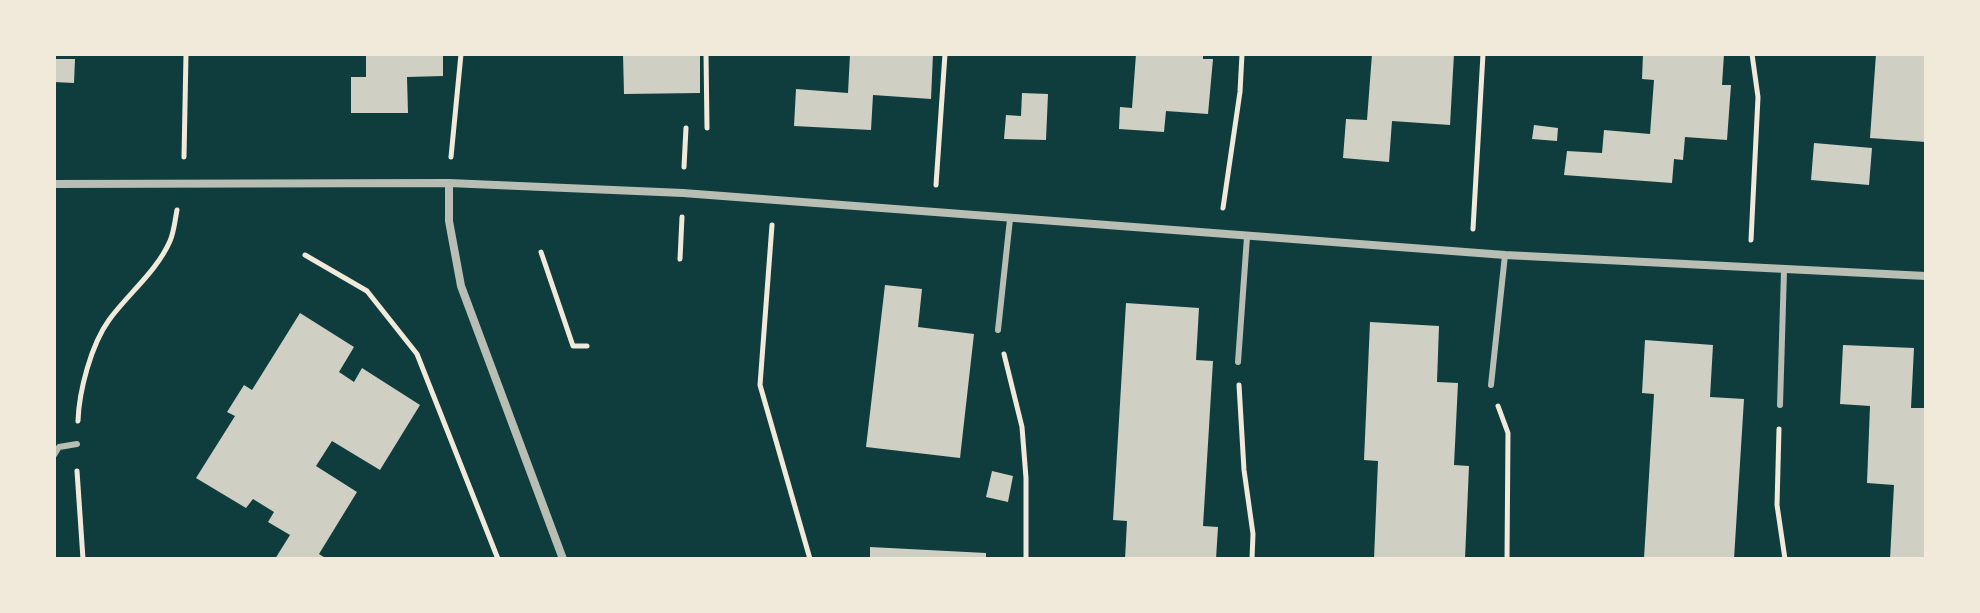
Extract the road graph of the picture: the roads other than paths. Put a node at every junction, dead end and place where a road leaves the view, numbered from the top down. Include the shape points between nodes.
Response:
1 (449, 183) junction
2 (54, 184) edge
3 (1010, 219) junction
4 (1247, 237) junction
5 (1505, 255) junction
6 (1784, 271) junction
7 (1926, 276) edge
8 (998, 330) road end
9 (1238, 362) road end
10 (1491, 385) road end
11 (1780, 405) road end
12 (77, 444) road end
13 (54, 455) edge
14 (563, 559) edge

1 - 2 street
1 - 3 street via 683,193
1 - 14 street via 449,221 461,286
3 - 4 street
3 - 8 lane
4 - 5 street
4 - 9 lane
5 - 6 street
5 - 10 lane
6 - 7 street
6 - 11 lane
12 - 13 lane via 59,447

